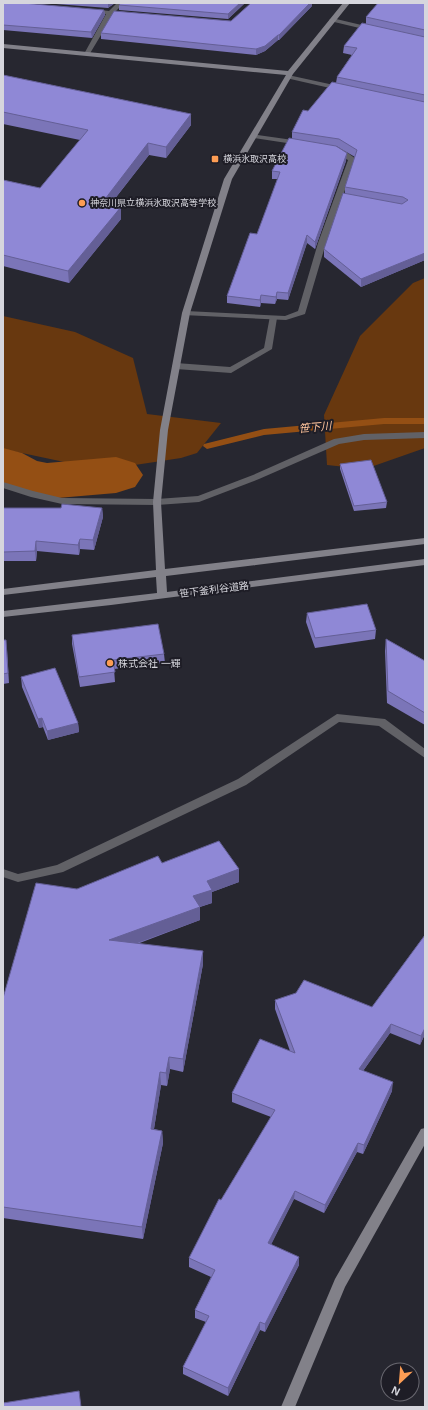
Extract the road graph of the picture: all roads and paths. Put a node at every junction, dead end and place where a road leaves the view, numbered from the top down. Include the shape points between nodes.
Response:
1 (121, 3) edge
2 (347, 3) edge
3 (88, 10) edge
4 (111, 12) junction
5 (133, 14) edge
6 (332, 20) junction
7 (378, 31) edge
8 (3, 46) edge
9 (87, 54) junction
10 (289, 75) junction
11 (349, 90) edge
12 (254, 136) junction
13 (308, 145) edge
14 (323, 147) edge
15 (186, 313) junction
16 (274, 318) junction
17 (176, 366) junction
18 (425, 435) edge
19 (3, 484) edge
20 (157, 502) junction
21 (425, 541) edge
22 (425, 562) edge
23 (160, 573) junction
24 (3, 592) edge
25 (162, 595) junction
26 (3, 614) edge
27 (425, 754) edge
28 (3, 873) edge
29 (425, 1133) edge
30 (288, 1407) edge

1 - 4 street
2 - 6 street
3 - 4 street
4 - 5 street
4 - 9 street
6 - 7 street
6 - 10 street
8 - 9 street
9 - 10 street
10 - 11 street
10 - 12 street
12 - 13 street
12 - 15 street via 228,179
14 - 16 street via 338,150 352,159 342,197 322,243 302,312 286,318
15 - 16 street
15 - 17 street
16 - 17 street via 268,349 231,370
17 - 20 street via 164,430
18 - 20 street via 364,436 337,441 256,478 199,499
19 - 20 street via 62,501
20 - 23 street
21 - 23 street
22 - 25 street, 笹下釜利谷道路
23 - 24 street
23 - 25 street
25 - 26 street, 笹下釜利谷道路
27 - 28 street via 381,722 337,718 242,782 59,869 18,878
29 - 30 street via 340,1283

